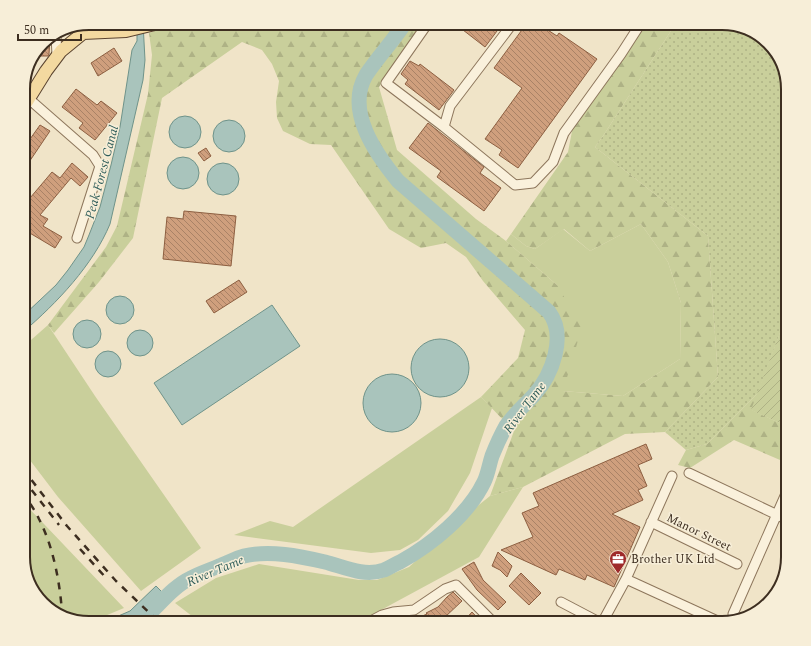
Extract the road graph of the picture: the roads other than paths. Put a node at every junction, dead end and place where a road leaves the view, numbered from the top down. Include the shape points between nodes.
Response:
1 (104, 30) edge
2 (130, 30) edge
3 (423, 30) edge
4 (508, 30) edge
5 (636, 30) edge
6 (80, 31) edge
7 (56, 40) edge
8 (57, 56) junction
9 (30, 97) edge
10 (30, 106) edge
11 (444, 127) junction
12 (77, 238) dead end
13 (690, 473) dead end
14 (672, 476) dead end
15 (781, 504) edge
16 (776, 515) junction
17 (781, 517) edge
18 (651, 522) junction
19 (737, 564) dead end
20 (626, 580) junction
21 (561, 602) dead end
22 (733, 614) dead end
23 (380, 616) edge
24 (487, 616) edge
25 (588, 616) edge
26 (603, 616) edge
27 (706, 616) edge

1 - 2 main road
3 - 11 street via 386,83
4 - 11 street via 450,106
5 - 11 street via 564,133 553,162 534,183 516,185
6 - 8 main road
7 - 8 street
8 - 9 main road
10 - 12 street via 93,154 100,166
13 - 16 street
14 - 18 street
15 - 16 street
16 - 17 street
16 - 22 street
18 - 19 street, Manor Street
18 - 20 street
20 - 26 street
20 - 27 street
21 - 25 street
23 - 24 street via 414,610 444,589 456,585

